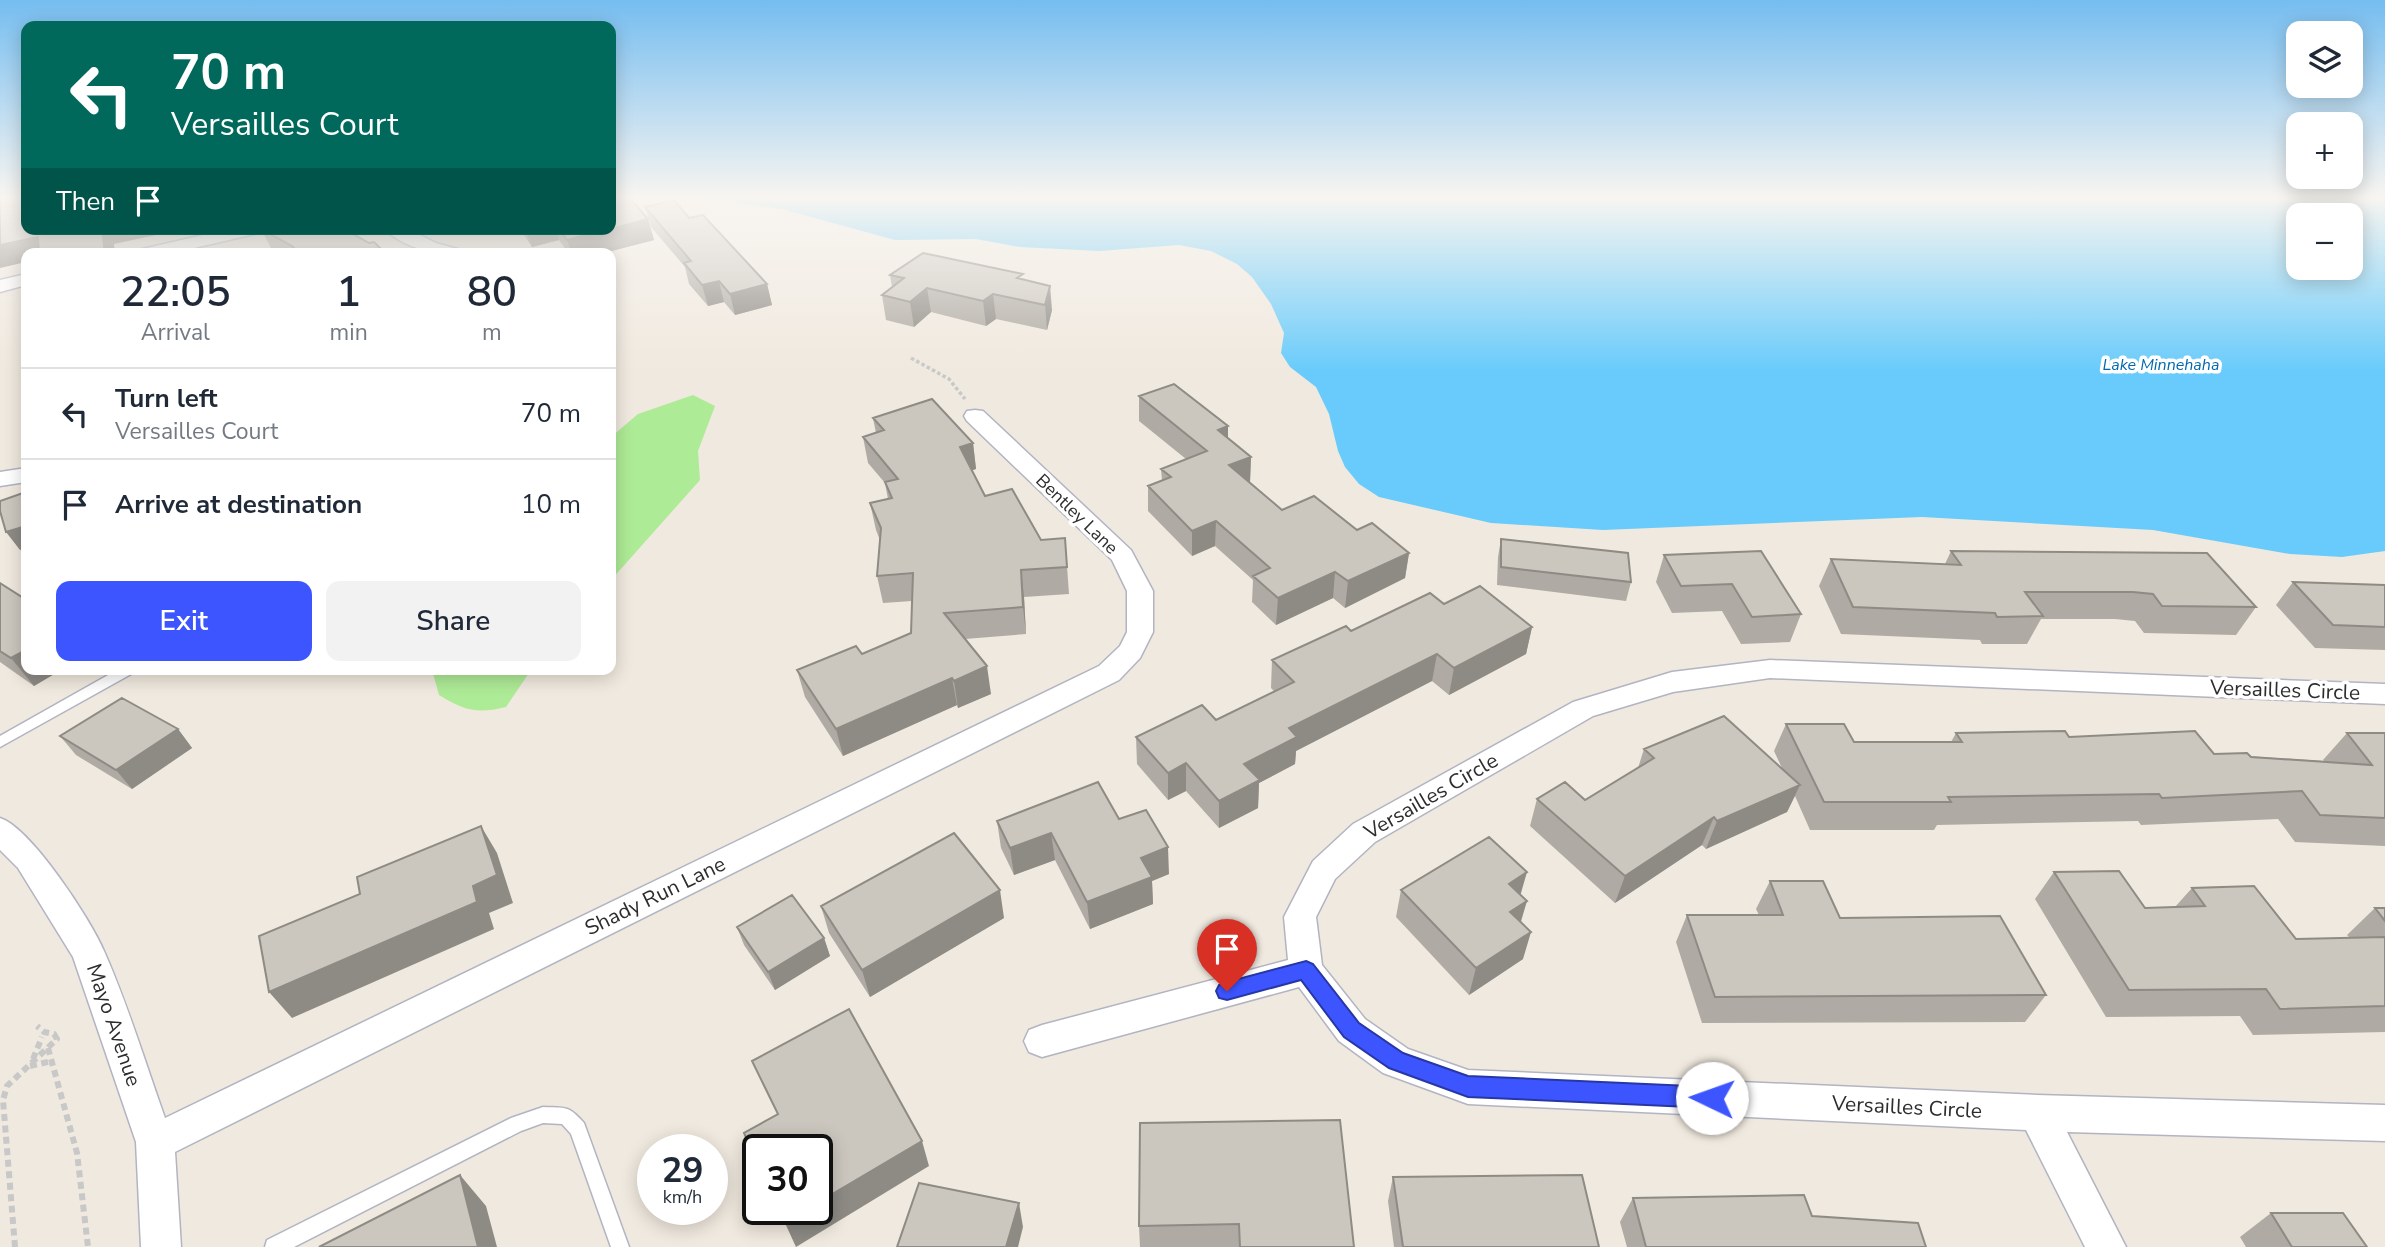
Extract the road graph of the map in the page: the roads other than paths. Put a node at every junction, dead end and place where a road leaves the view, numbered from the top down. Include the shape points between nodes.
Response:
1 (21, 281) edge
2 (0, 286) edge
3 (975, 416) road end
4 (21, 476) edge
5 (0, 479) edge
6 (1140, 632) joint
7 (119, 675) edge
8 (2385, 694) edge
9 (0, 742) edge
10 (0, 831) edge
11 (1306, 970) junction
12 (1042, 1041) dead end
13 (2037, 1113) junction
14 (2385, 1123) edge
15 (155, 1142) junction
16 (161, 1247) edge
17 (274, 1247) edge
18 (620, 1247) edge
19 (2106, 1247) edge

1 - 2 street
3 - 6 street, Bentley Lane via 1122,556 1140,591
4 - 5 street
6 - 15 street, Shady Run Lane via 1131,651 1109,673
7 - 9 lane
8 - 11 street, Versailles Circle via 1770,669 1672,682 1583,709 1364,833 1324,870 1300,917
10 - 15 street, Mayo Avenue via 29,859 88,952
11 - 12 street
11 - 13 street, Versailles Circle via 1352,1030 1396,1061 1468,1087
13 - 14 street, Versailles Circle
13 - 19 street
15 - 16 street, Mayo Avenue
17 - 18 lane via 543,1115 566,1116 578,1129

